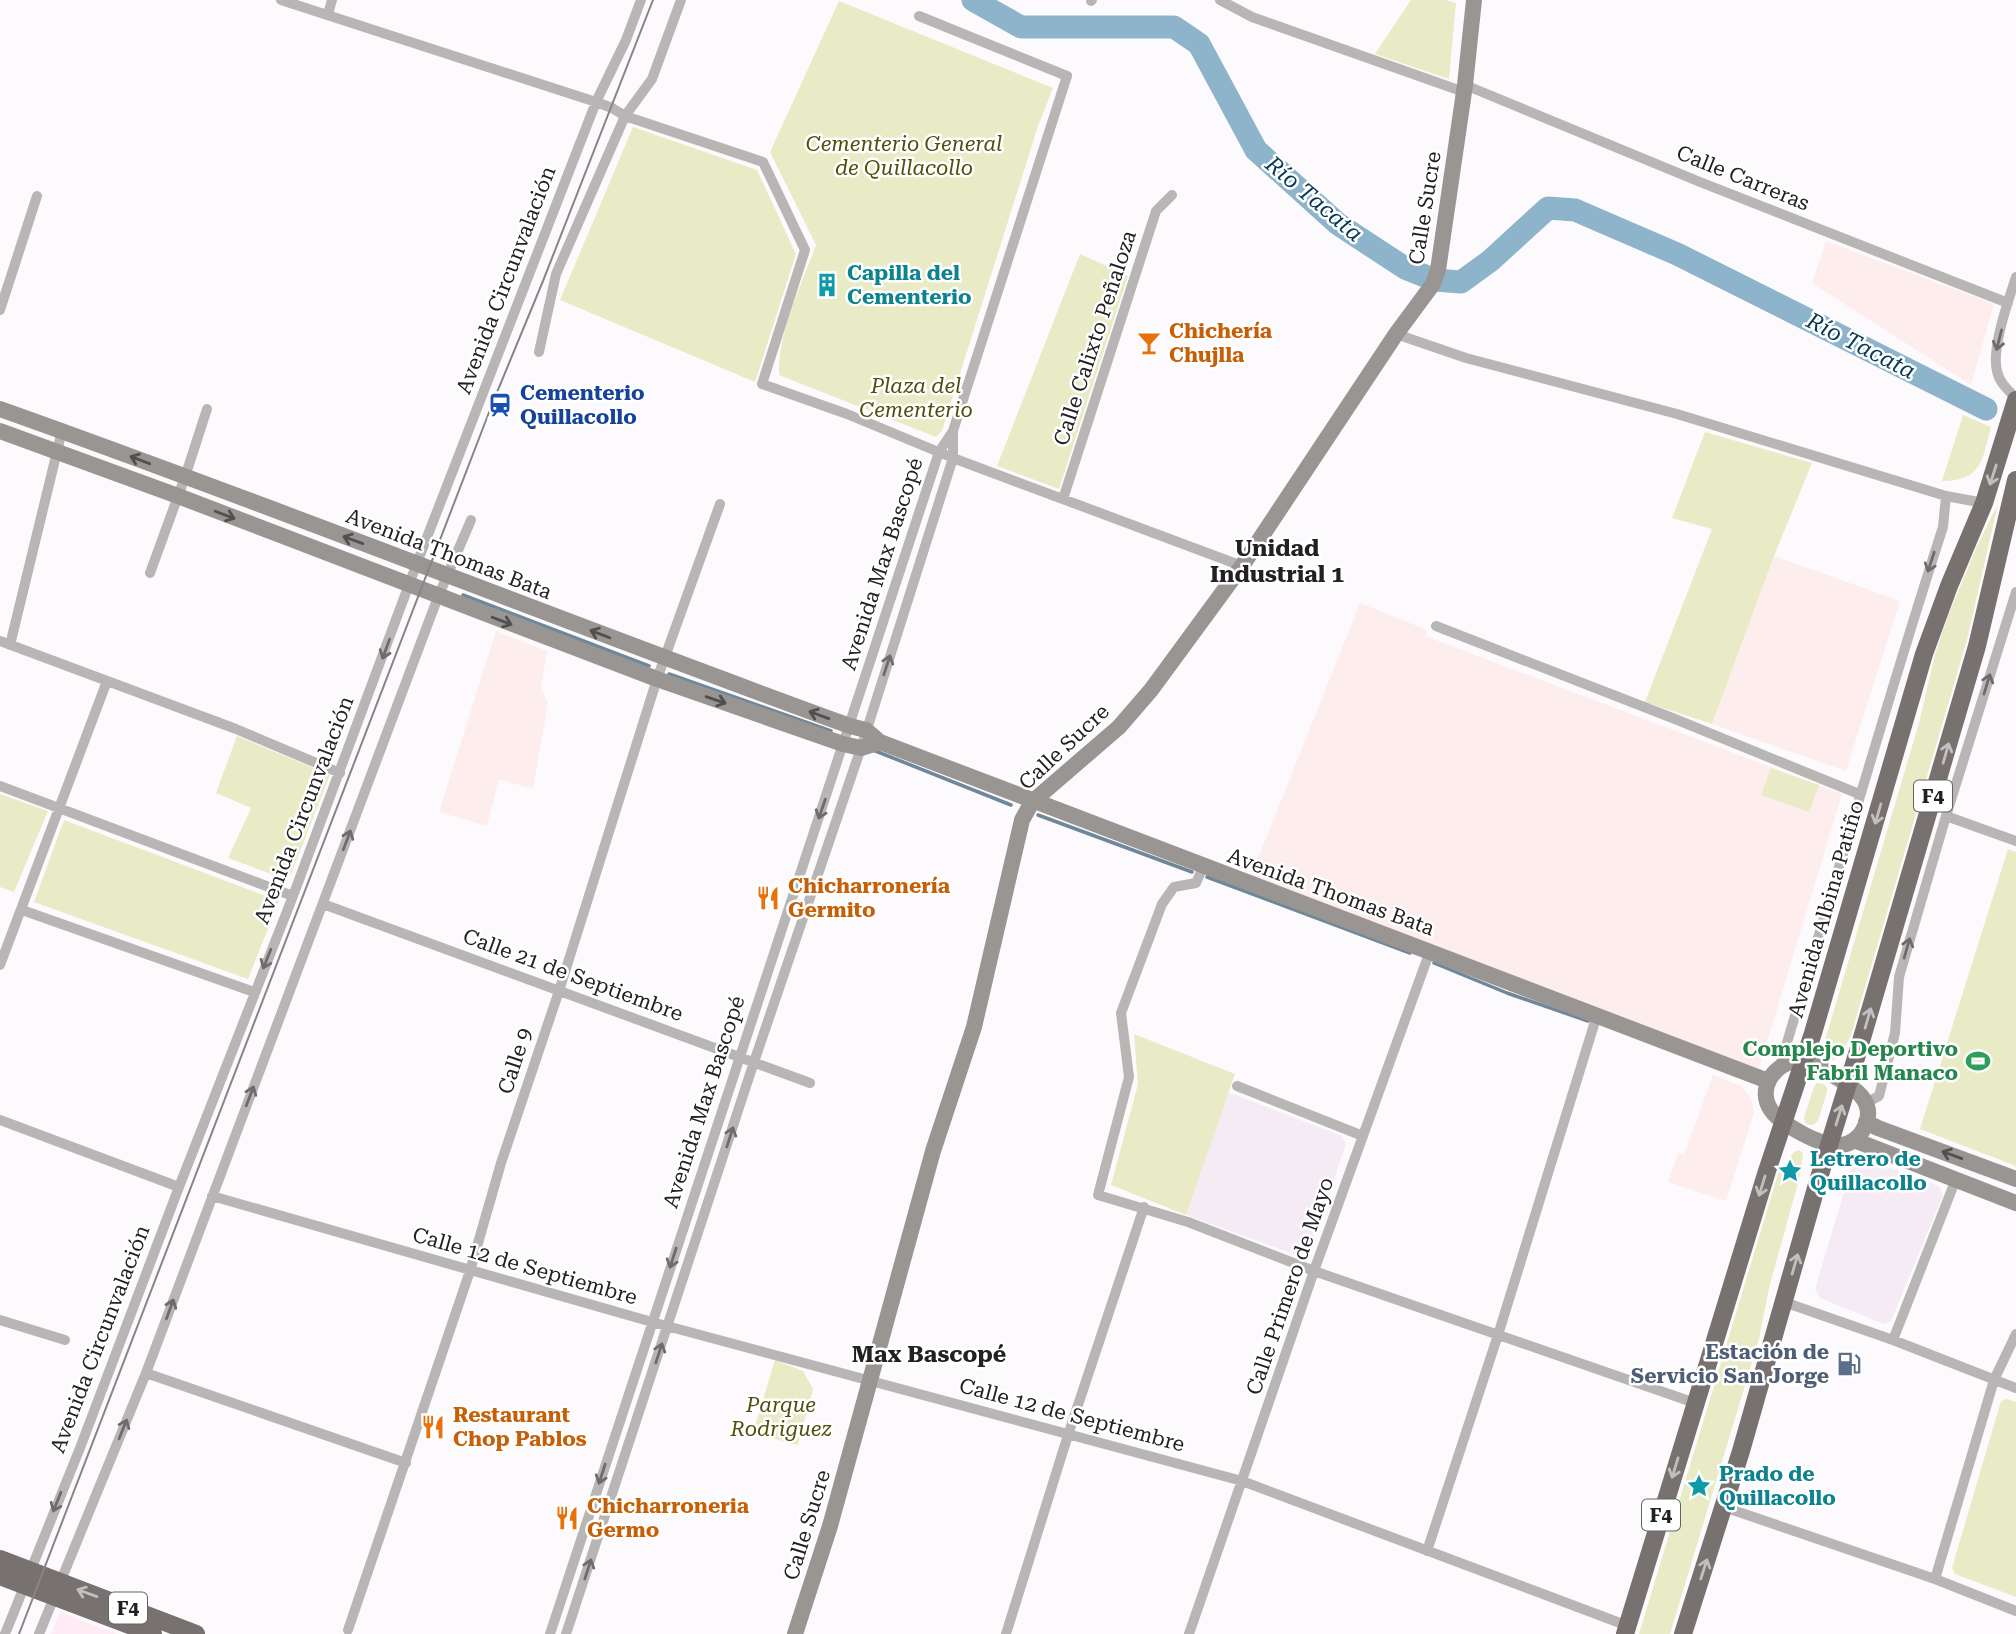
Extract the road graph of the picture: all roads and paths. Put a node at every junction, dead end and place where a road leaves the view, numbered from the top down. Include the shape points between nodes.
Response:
1 (281, 0) edge
2 (332, 0) edge
3 (641, 0) edge
4 (681, 0) edge
5 (1220, 0) edge
6 (1474, 0) edge
7 (328, 14) junction
8 (919, 16) dead end
9 (1465, 88) junction
10 (596, 102) junction
11 (625, 116) junction
12 (1172, 195) dead end
13 (37, 196) dead end
14 (2016, 277) edge
15 (2008, 303) junction
16 (0, 310) edge
17 (1396, 334) junction
18 (539, 352) dead end
19 (2016, 399) edge
20 (0, 409) edge
21 (206, 409) dead end
22 (0, 431) edge
23 (62, 431) junction
24 (953, 431) junction
25 (57, 451) junction
26 (939, 452) junction
27 (953, 458) junction
28 (185, 477) junction
29 (2016, 480) edge
30 (178, 496) junction
31 (1946, 496) junction
32 (1063, 499) junction
33 (1984, 503) junction
34 (720, 504) dead end
35 (2013, 508) edge
36 (471, 520) dead end
37 (418, 563) junction
38 (1242, 566) junction
39 (150, 573) dead end
40 (447, 575) junction
41 (409, 585) junction
42 (2016, 592) edge
43 (438, 597) junction
44 (1436, 626) dead end
45 (5, 643) edge
46 (664, 659) junction
47 (657, 679) junction
48 (107, 681) junction
49 (858, 728) junction
50 (880, 742) junction
51 (843, 744) junction
52 (861, 748) junction
53 (340, 773) junction
54 (0, 786) edge
55 (1859, 793) junction
56 (1032, 802) junction
57 (59, 808) junction
58 (1946, 816) junction
59 (2016, 841) edge
60 (1203, 867) junction
61 (293, 896) junction
62 (323, 904) junction
63 (22, 909) junction
64 (1430, 951) junction
65 (0, 965) edge
66 (559, 991) junction
67 (254, 992) junction
68 (1597, 1015) junction
69 (739, 1056) junction
70 (1804, 1061) junction
71 (754, 1062) junction
72 (1780, 1066) junction
73 (1768, 1081) junction
74 (810, 1083) dead end
75 (1848, 1084) junction
76 (1237, 1086) dead end
77 (1866, 1103) junction
78 (0, 1120) edge
79 (1784, 1122) junction
80 (1866, 1122) junction
81 (1363, 1136) junction
82 (1854, 1140) junction
83 (1829, 1146) junction
84 (1956, 1179) junction
85 (2016, 1179) edge
86 (179, 1187) junction
87 (212, 1196) junction
88 (2016, 1203) edge
89 (1143, 1207) junction
90 (470, 1271) junction
91 (1314, 1271) junction
92 (1784, 1301) junction
93 (0, 1320) edge
94 (652, 1322) junction
95 (668, 1326) junction
96 (2016, 1334) edge
97 (1498, 1335) junction
98 (65, 1340) dead end
99 (1893, 1340) junction
100 (146, 1373) junction
101 (869, 1380) junction
102 (1994, 1380) junction
103 (2016, 1388) edge
104 (1695, 1403) junction
105 (1068, 1435) junction
106 (406, 1462) junction
107 (1242, 1481) junction
108 (1724, 1507) junction
109 (1427, 1551) junction
110 (0, 1559) edge
111 (0, 1576) edge
112 (26, 1577) junction
113 (1935, 1579) junction
114 (57, 1590) junction
115 (2016, 1611) edge
116 (348, 1630) dead end
117 (1627, 1630) edge
118 (5, 1634) edge
119 (39, 1634) edge
120 (153, 1634) edge
121 (197, 1634) edge
122 (550, 1634) edge
123 (566, 1634) edge
124 (795, 1634) edge
125 (1006, 1634) edge
126 (1189, 1634) edge
127 (1684, 1634) edge

1 - 7 street
2 - 7 street
3 - 10 street, Avenida Circunvalación
4 - 11 street via 652,79
5 - 9 street, Calle Carreras via 1252,17
6 - 9 main road, Calle Sucre
7 - 10 street
8 - 24 street via 1067,76
9 - 15 street, Calle Carreras
9 - 17 main road, Calle Sucre via 1436,277
10 - 11 street
10 - 37 street, Avenida Circunvalación
11 - 18 street via 556,274
11 - 26 street via 763,162 805,250 762,384
12 - 32 street, Calle Calixto Peñaloza via 1156,211
13 - 16 street
14 - 15 street
15 -> 19 street via 1995,354 1997,371
17 - 31 street
17 - 38 main road, Calle Sucre
19 -> 33 highway, Avenida Albina Patiño / F4
20 - 23 main road, Avenida Thomas Bata
21 - 28 street
22 - 25 main road, Avenida Thomas Bata
23 - 25 street
28 -> 23 main road, Avenida Thomas Bata
24 - 26 street, Avenida Max Bascopé
24 - 27 street, Avenida Max Bascopé
25 - 30 main road, Avenida Thomas Bata
25 - 45 street
26 - 27 street
26 - 49 street, Avenida Max Bascopé
27 - 32 street
49 -> 27 street, Avenida Max Bascopé
28 - 30 street
37 -> 28 main road, Avenida Thomas Bata
29 - 35 highway, F4
30 - 39 street
30 -> 41 main road, Avenida Thomas Bata
31 - 33 street
31 -> 55 street via 1943,527
32 - 38 street
33 -> 70 highway, Avenida Albina Patiño / F4 via 1924,654
34 - 46 street, Calle 9
75 -> 35 highway, F4
36 - 40 street
37 - 40 main road, Avenida Thomas Bata
37 - 41 street, Avenida Circunvalación
38 - 56 main road, Calle Sucre via 1119,727
40 - 43 street
46 -> 40 main road, Avenida Thomas Bata
41 - 43 main road, Avenida Thomas Bata
41 -> 53 street, Avenida Circunvalación
58 -> 42 street
43 -> 47 main road, Avenida Thomas Bata
62 -> 43 street
44 - 55 street
45 - 48 street
46 - 47 street, Calle 9
49 -> 46 main road, Avenida Thomas Bata
47 -> 51 main road, Avenida Thomas Bata
47 - 66 street, Calle 9
48 - 53 street
48 - 57 street
49 - 50 main road, Avenida Thomas Bata
49 - 51 street, Avenida Max Bascopé
49 - 52 street, Avenida Max Bascopé
50 - 52 main road
50 - 56 main road, Avenida Thomas Bata
51 - 52 main road, Avenida Thomas Bata
51 -> 69 street, Avenida Max Bascopé
52 - 71 street, Avenida Max Bascopé
53 - 61 street, Avenida Circunvalación
54 - 57 street
55 - 72 street
56 - 60 main road, Avenida Thomas Bata
56 - 101 main road, Calle Sucre via 1022,820 974,1027 933,1151
57 - 61 street
57 - 63 street
58 - 59 street
77 -> 58 street via 1880,1096 1895,1033 1899,977
60 - 64 main road, Avenida Thomas Bata
60 - 89 street via 1196,883 1174,887 1162,904 1121,1013 1129,1077 1098,1195
61 -> 67 street, Avenida Circunvalación
62 - 66 street, Calle 21 de Septiembre
87 -> 62 street
63 - 65 street
63 - 67 street
64 - 68 main road, Avenida Thomas Bata
64 - 81 street, Calle Primero de Mayo
66 - 69 street, Calle 21 de Septiembre
66 - 90 street, Calle 9
67 - 86 street, Avenida Circunvalación
68 - 73 main road, Avenida Thomas Bata
68 - 97 street
69 - 71 street, Calle 21 de Septiembre
69 -> 94 street, Avenida Max Bascopé
70 - 72 main road
70 - 75 main road
70 - 79 highway, Avenida Albina Patiño / F4
71 - 74 street, Calle 21 de Septiembre
95 -> 71 street, Avenida Max Bascopé
72 - 73 main road
73 - 79 main road via 1768,1104
75 - 77 main road
83 -> 75 highway, F4
76 - 81 street
77 - 80 main road
78 - 86 street
79 - 83 main road
79 -> 104 highway, Avenida Albina Patiño / F4
80 - 82 main road
85 -> 80 main road
81 - 91 street, Calle Primero de Mayo
82 - 83 main road
82 - 84 main road
92 -> 83 highway, F4
84 - 88 main road
84 - 99 street
86 -> 112 street, Avenida Circunvalación
87 - 90 street, Calle 12 de Septiembre
100 -> 87 street
89 - 91 street
89 - 105 street
90 - 94 street, Calle 12 de Septiembre
90 - 106 street, Calle 9
91 - 97 street
91 - 107 street, Calle Primero de Mayo
92 - 99 street
92 - 108 highway, F4
93 - 98 street
94 - 95 street, Calle 12 de Septiembre
94 -> 122 street, Avenida Max Bascopé
95 - 101 street, Calle 12 de Septiembre
123 -> 95 street, Avenida Max Bascopé
96 - 102 street
97 - 104 street
97 - 109 street
99 - 102 street
100 - 106 street
114 -> 100 street
101 - 105 street, Calle 12 de Septiembre
101 - 124 main road, Calle Sucre
102 - 103 street
102 - 113 street
104 -> 117 highway, Avenida Albina Patiño / F4
105 - 107 street, Calle 12 de Septiembre
105 - 125 street
106 - 116 street, Calle 9
107 - 109 street, Calle 12 de Septiembre
107 - 126 street, Calle Primero de Mayo
108 - 113 street
127 -> 108 highway, F4
109 - 117 street, Calle 12 de Septiembre
110 - 112 highway, F4
111 - 112 highway, F4
112 - 114 highway, F4
112 - 118 street, Avenida Circunvalación
113 - 115 street
114 - 119 street
114 - 120 highway, F4
121 -> 114 highway, F4

